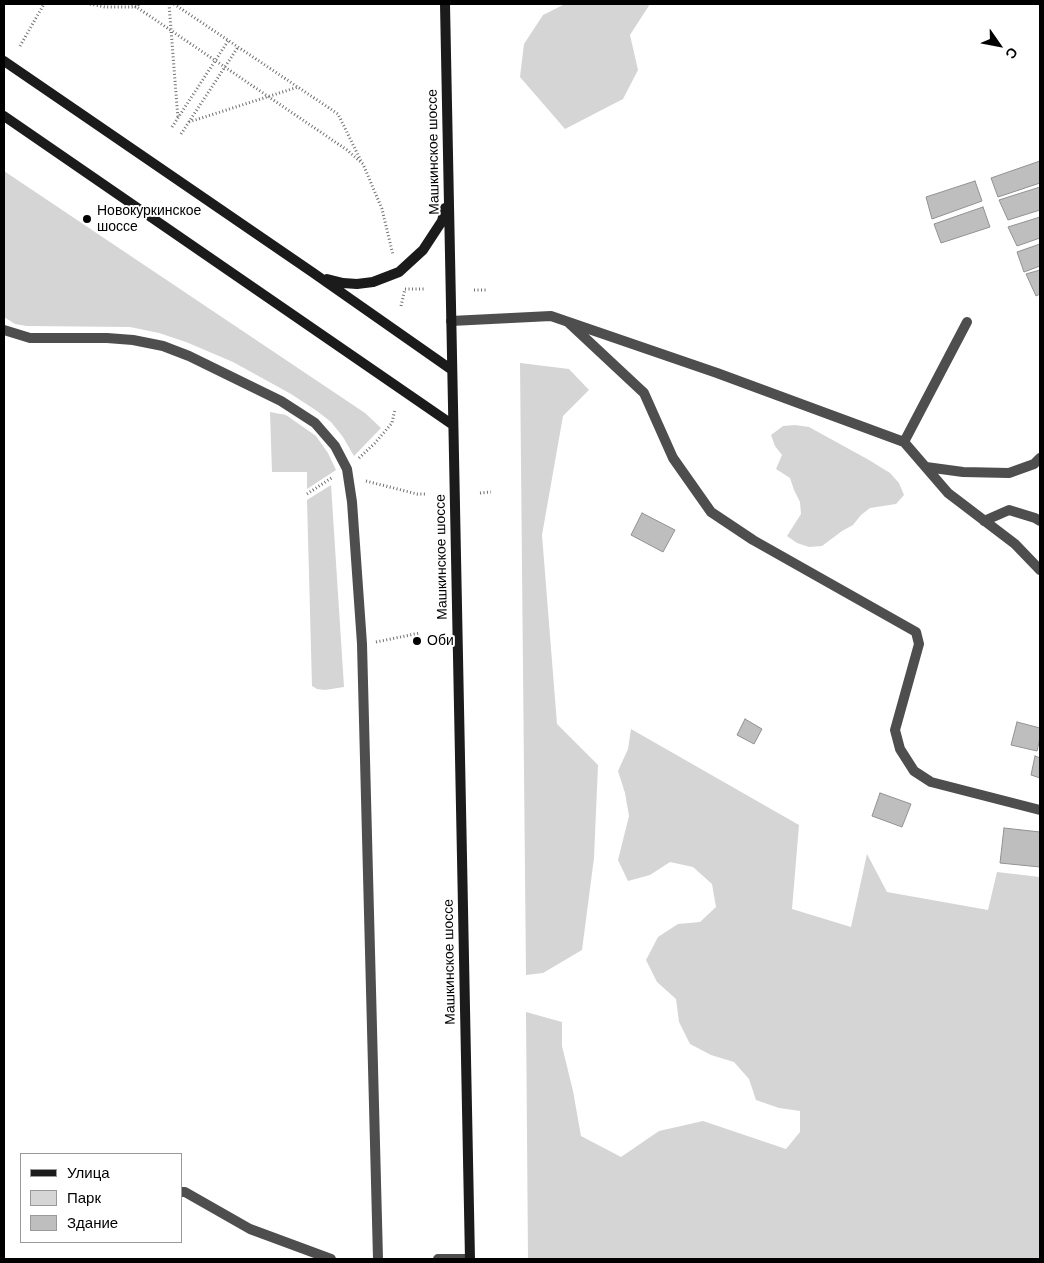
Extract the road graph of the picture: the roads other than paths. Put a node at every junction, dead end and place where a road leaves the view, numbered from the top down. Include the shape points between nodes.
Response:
1 (445, 4) edge
2 (4, 61) edge
3 (4, 116) edge
4 (448, 194) junction
5 (312, 272) junction
6 (451, 321) junction
7 (568, 322) junction
8 (967, 322) dead end
9 (4, 330) edge
10 (452, 370) junction
11 (453, 425) junction
12 (904, 442) junction
13 (1040, 458) edge
14 (926, 468) junction
15 (984, 521) junction
16 (1040, 521) edge
17 (1040, 570) edge
18 (1040, 810) edge
19 (182, 1192) edge
20 (332, 1259) edge
21 (378, 1259) edge
22 (438, 1259) edge
23 (470, 1259) edge

1 - 4 main road, Машкинское шоссе
2 - 5 main road
3 - 11 main road
4 - 5 main road via 442,220 423,250 399,272 357,284 343,283
4 - 6 main road, Машкинское шоссе
5 - 10 main road
6 - 7 lane via 551,316
6 - 10 main road, Машкинское шоссе
7 - 12 lane via 717,372
7 - 18 lane via 644,393 673,458 711,512 753,540 916,632 919,644 895,730 900,749 914,770 931,782
8 - 12 lane
9 - 21 lane via 30,338 133,340 189,356 281,401 315,423 335,446 347,469 343,476 352,502 362,644
10 - 11 main road, Машкинское шоссе
11 - 23 main road, Машкинское шоссе
12 - 14 lane
13 - 14 lane via 1034,464 1009,473
14 - 15 lane via 948,493
15 - 16 lane via 1010,510
15 - 17 lane via 1015,544
19 - 20 lane via 250,1229
22 - 23 lane

